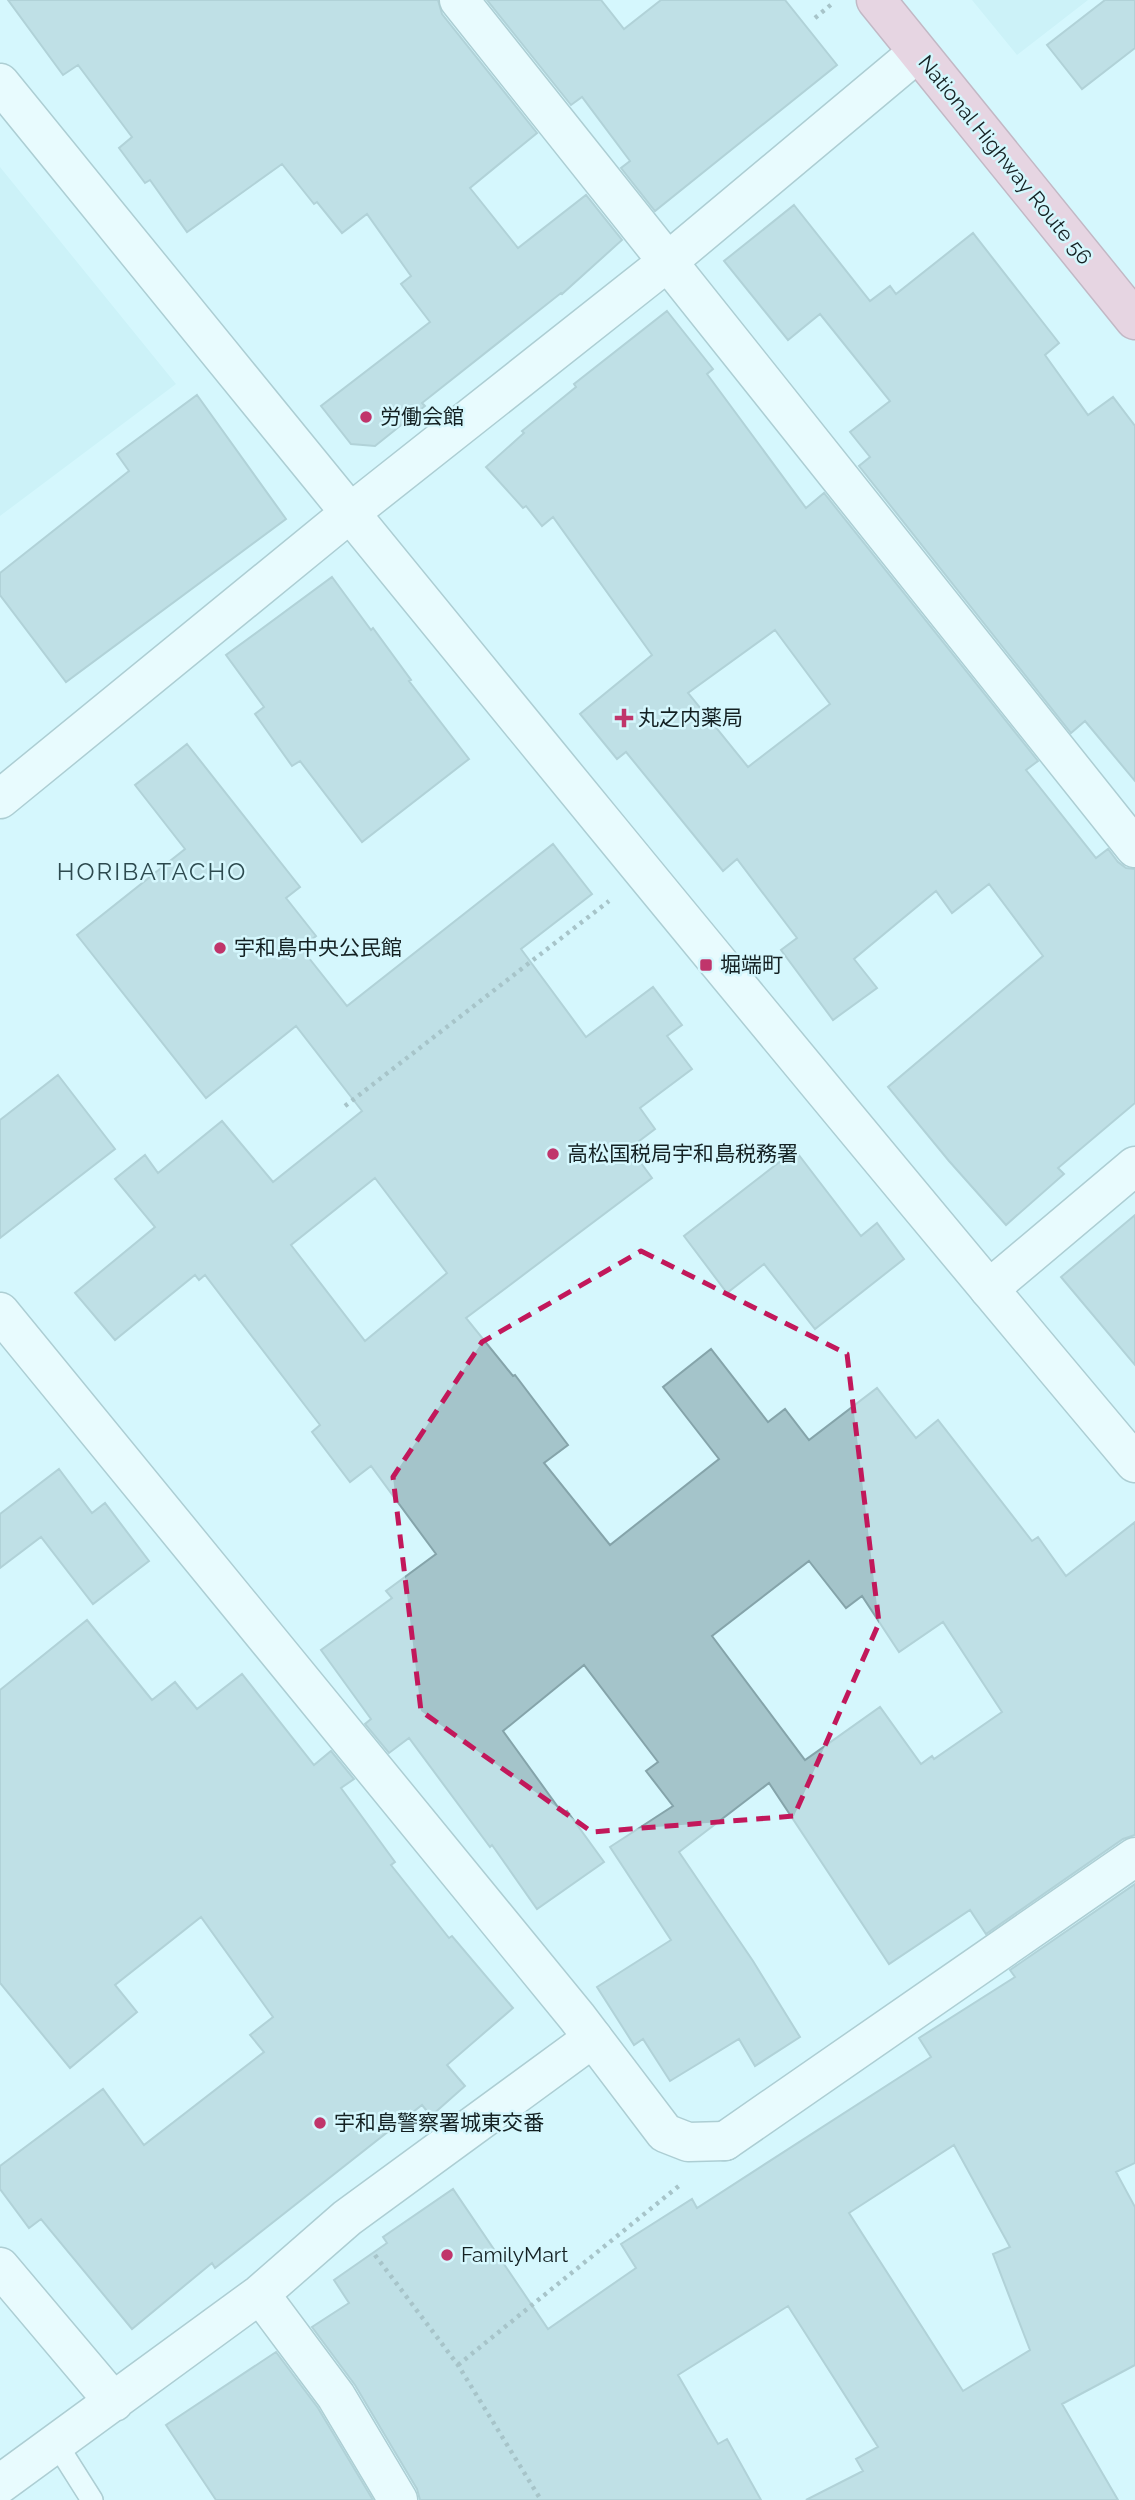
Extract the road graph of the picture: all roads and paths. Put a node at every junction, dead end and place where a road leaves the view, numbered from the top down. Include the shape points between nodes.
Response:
1 (459, 0) edge
2 (836, 0) edge
3 (876, 0) edge
4 (815, 18) dead end
5 (917, 53) junction
6 (0, 83) edge
7 (667, 263) junction
8 (1135, 320) edge
9 (350, 513) junction
10 (0, 799) edge
11 (1135, 848) edge
12 (644, 870) junction
13 (345, 1106) dead end
14 (1135, 1166) edge
15 (989, 1289) junction
16 (0, 1312) edge
17 (1135, 1463) edge
18 (1135, 1857) edge
19 (593, 2038) junction
20 (725, 2141) junction
21 (347, 2218) junction
22 (0, 2267) edge
23 (260, 2294) junction
24 (458, 2365) junction
25 (114, 2402) junction
26 (56, 2443) junction
27 (0, 2484) edge
28 (92, 2500) edge
29 (398, 2500) edge
30 (541, 2500) edge

1 - 7 street
2 - 4 path
3 - 5 highway, National Highway Route 56
5 - 7 street
5 - 8 highway, National Highway Route 56
6 - 9 street
7 - 9 street
7 - 11 street
9 - 10 street
9 - 12 street
12 - 13 path
12 - 15 street
14 - 15 street
15 - 17 street
16 - 19 street
18 - 20 street
19 - 20 street via 665,2133 688,2142
19 - 21 street
20 - 24 path via 683,2183
21 - 23 street
21 - 24 path
22 - 25 street
23 - 25 street
23 - 29 street via 336,2396
24 - 30 path
25 - 26 street
26 - 27 street
26 - 28 lane

